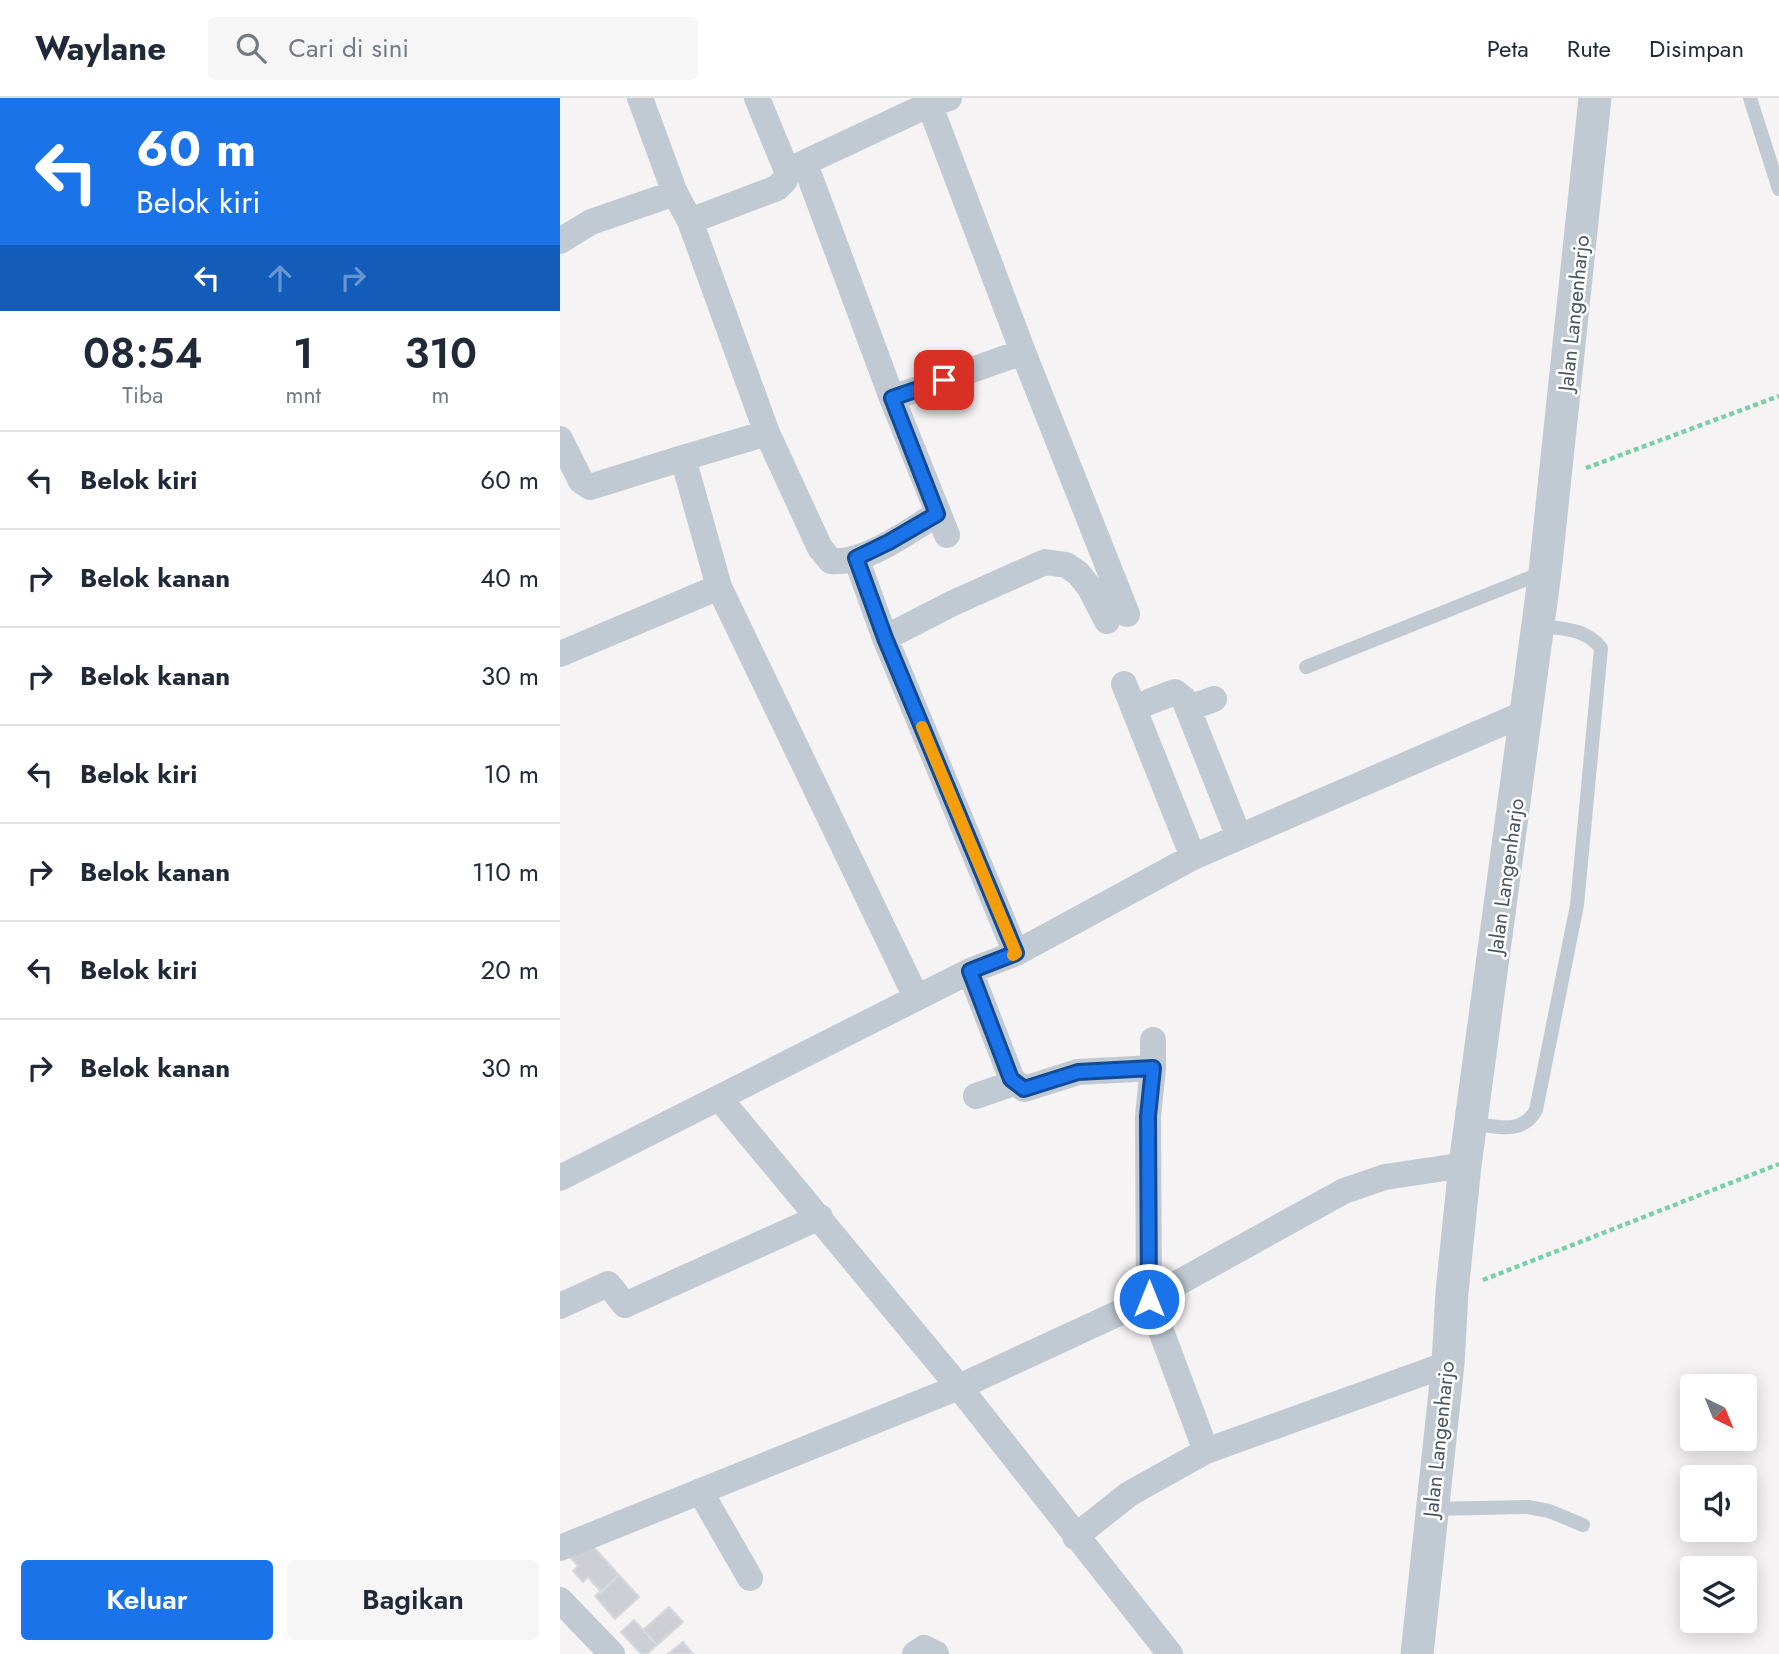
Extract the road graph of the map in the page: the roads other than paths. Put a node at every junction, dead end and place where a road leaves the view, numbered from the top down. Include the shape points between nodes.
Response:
1 (640, 98) edge
2 (757, 98) edge
3 (1595, 98) edge
4 (1750, 98) edge
5 (935, 100) edge
6 (796, 167) junction
7 (1779, 189) edge
8 (676, 193) junction
9 (690, 221) junction
10 (560, 241) edge
11 (1023, 352) junction
12 (892, 398) junction
13 (767, 433) junction
14 (560, 439) edge
15 (683, 458) junction
16 (856, 558) junction
17 (1545, 572) junction
18 (719, 587) junction
19 (1539, 626) junction
20 (885, 638) junction
21 (560, 654) edge
22 (1306, 667) dead end
23 (1124, 684) dead end
24 (1214, 699) dead end
25 (1149, 702) dead end
26 (1189, 708) junction
27 (1528, 712) junction
28 (1239, 837) junction
29 (1193, 857) junction
30 (1016, 953) junction
31 (970, 971) junction
32 (916, 998) junction
33 (1153, 1040) dead end
34 (1153, 1068) junction
35 (1011, 1079) junction
36 (976, 1096) dead end
37 (720, 1099) junction
38 (1471, 1123) junction
39 (1465, 1165) junction
40 (560, 1178) edge
41 (820, 1217) junction
42 (1149, 1299) junction
43 (560, 1307) edge
44 (1448, 1364) junction
45 (959, 1387) junction
46 (1206, 1451) junction
47 (700, 1491) junction
48 (1430, 1509) junction
49 (1583, 1525) dead end
50 (1075, 1537) junction
51 (560, 1548) edge
52 (750, 1578) dead end
53 (560, 1600) edge
54 (1159, 1650) edge
55 (612, 1654) edge
56 (915, 1654) edge
57 (936, 1654) edge
58 (1417, 1654) edge

1 - 8 street
2 - 6 street
3 - 17 street, Jalan Langenharjo
4 - 7 lane
5 - 6 street
5 - 11 street
6 - 9 street via 776,188
6 - 12 street
8 - 9 street
8 - 10 street via 591,222
9 - 13 street
11 - 12 street
11 - 20 street via 1117,618 1078,573 1066,565 1045,562
12 - 16 street via 942,525
13 - 15 street
13 - 16 street via 820,548 831,561
14 - 15 street via 581,481 590,487
15 - 18 street
16 - 20 street
17 - 19 street, Jalan Langenharjo
17 - 22 lane
18 - 21 street
18 - 32 street
19 - 27 street, Jalan Langenharjo
19 - 38 lane via 1578,631 1601,648 1577,905 1536,1110 1529,1122 1515,1128
20 - 30 street
23 - 29 street
24 - 26 street
25 - 26 street via 1175,692
26 - 28 street
27 - 28 street
27 - 38 street, Jalan Langenharjo
28 - 29 street
29 - 30 street
30 - 31 street
31 - 32 street
31 - 35 street
32 - 37 street
33 - 34 street
34 - 35 street via 1078,1072 1024,1089
34 - 42 street via 1148,1116
35 - 36 street via 1008,1085
37 - 40 street
37 - 41 street
38 - 39 street, Jalan Langenharjo
39 - 42 street via 1385,1177 1344,1191
39 - 44 street, Jalan Langenharjo
41 - 43 street via 625,1305 608,1284
41 - 45 street
42 - 45 street
42 - 46 street
44 - 46 street
44 - 48 street, Jalan Langenharjo
45 - 47 street
45 - 50 street
46 - 50 street via 1129,1494
47 - 51 street
47 - 52 street
48 - 49 lane via 1528,1507
48 - 58 street, Jalan Langenharjo
50 - 54 street
53 - 55 street
56 - 57 street via 924,1648

